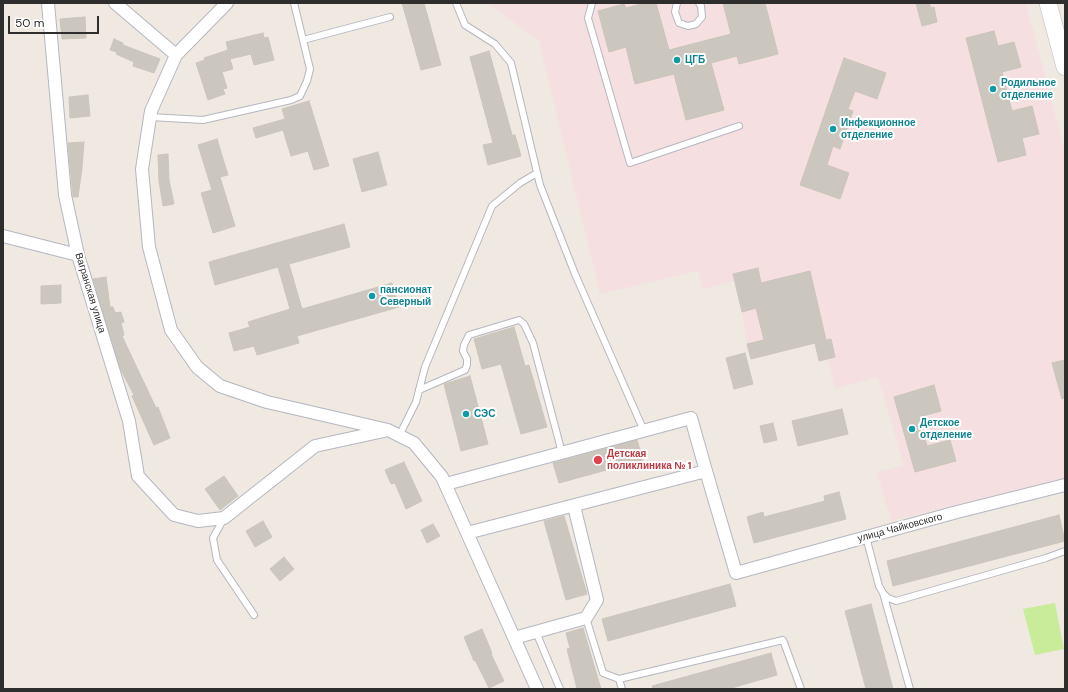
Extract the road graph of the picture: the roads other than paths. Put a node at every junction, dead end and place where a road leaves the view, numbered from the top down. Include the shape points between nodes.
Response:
1 (48, 3) edge
2 (227, 3) edge
3 (294, 3) edge
4 (456, 3) edge
5 (592, 3) edge
6 (677, 3) edge
7 (699, 3) edge
8 (1048, 3) edge
9 (119, 5) edge
10 (215, 8) edge
11 (390, 17) dead end
12 (303, 40) junction
13 (176, 55) junction
14 (1065, 67) edge
15 (150, 117) junction
16 (739, 126) dead end
17 (537, 173) junction
18 (3, 236) edge
19 (78, 254) junction
20 (419, 390) junction
21 (388, 430) junction
22 (644, 431) junction
23 (399, 436) junction
24 (562, 453) junction
25 (706, 471) junction
26 (446, 484) junction
27 (1063, 486) edge
28 (574, 506) junction
29 (224, 518) junction
30 (467, 533) junction
31 (866, 537) junction
32 (1065, 551) edge
33 (883, 593) junction
34 (254, 616) dead end
35 (586, 618) junction
36 (536, 632) junction
37 (514, 638) junction
38 (619, 678) junction
39 (537, 689) edge
40 (560, 689) edge
41 (622, 689) edge
42 (801, 689) edge
43 (910, 689) edge

1 - 19 street, Вагранская улица via 65,195
2 - 10 street
3 - 12 lane
4 - 17 lane via 465,25 494,44 511,63
5 - 16 lane via 588,18 630,163
6 - 7 lane via 675,12 679,23 688,26 696,24 702,17
8 - 14 main road
9 - 13 street
10 - 13 street
11 - 12 lane
12 - 15 lane via 310,69 300,96 203,120
13 - 15 street
15 - 21 street via 142,169 149,247 171,330 197,367 220,386 267,402
17 - 20 lane via 492,206 425,367
17 - 22 lane via 575,274
18 - 19 street
19 - 29 street, Вагранская улица via 129,420 138,476 174,515 198,522
20 - 23 lane via 416,402
20 - 24 lane via 465,370 467,359 463,350 469,335 519,320 524,324 533,343
21 - 23 street
21 - 29 street via 315,446
22 - 24 street
22 - 25 street via 691,418
23 - 26 street via 414,443
24 - 26 street
25 - 28 street
25 - 31 street, улица Чайковского via 736,573
26 - 30 street
27 - 31 street, улица Чайковского
28 - 30 street
28 - 35 street via 597,600
29 - 34 lane via 213,538 217,560
30 - 37 street
31 - 33 lane
32 - 33 lane via 896,601
33 - 43 lane
35 - 36 street
35 - 38 lane via 603,673
36 - 37 street
36 - 40 lane
37 - 39 street
38 - 41 lane
38 - 42 lane via 783,640

